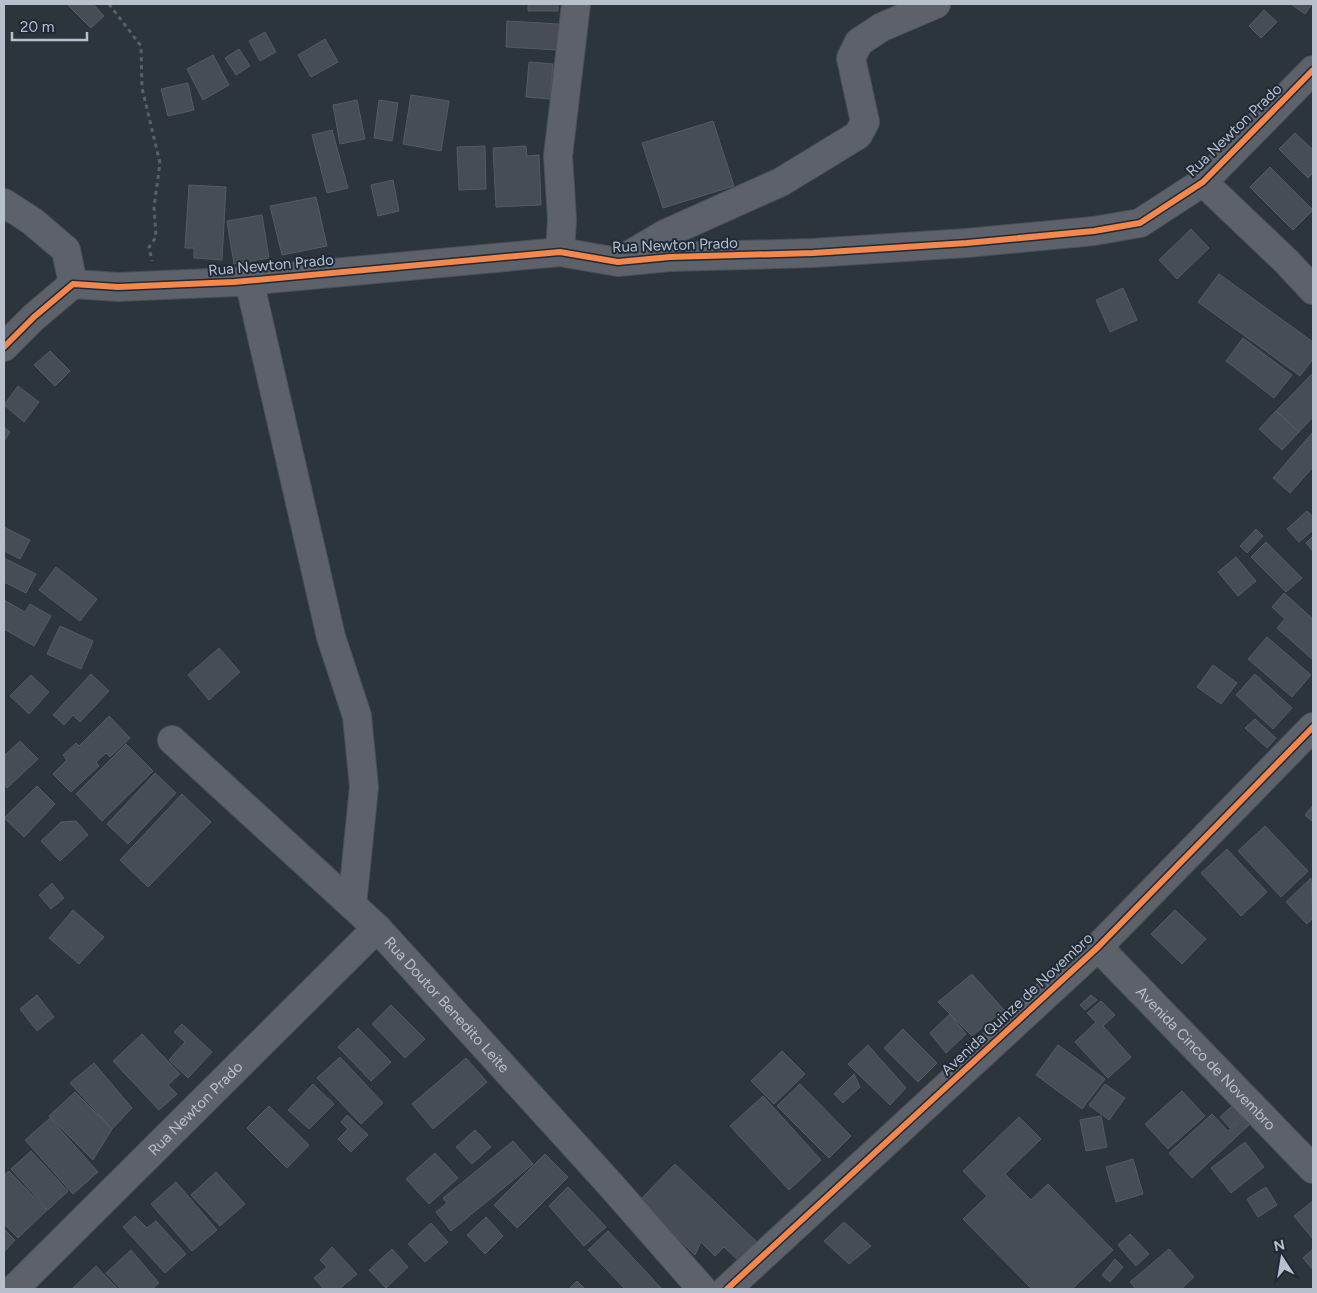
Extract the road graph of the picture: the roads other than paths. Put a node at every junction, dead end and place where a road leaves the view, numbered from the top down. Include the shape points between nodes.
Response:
1 (576, 4) edge
2 (936, 4) edge
3 (1313, 70) edge
4 (1203, 182) junction
5 (4, 185) edge
6 (11, 208) edge
7 (560, 252) junction
8 (618, 262) junction
9 (249, 280) junction
10 (73, 284) junction
11 (1313, 290) edge
12 (4, 347) edge
13 (1313, 727) edge
14 (172, 740) dead end
15 (352, 906) junction
16 (377, 928) junction
17 (1098, 947) junction
18 (1313, 1169) edge
19 (14, 1289) edge
20 (702, 1289) edge
21 (727, 1289) edge

1 - 7 street via 558,156 562,219
2 - 8 street via 882,27 859,42 851,58 865,122 858,135 781,182 665,234
3 - 4 street, Rua Newton Prado
4 - 8 street, Rua Newton Prado via 1140,223 1094,231 967,243
4 - 11 street
5 - 6 street
6 - 10 street via 66,250
7 - 8 street, Rua Newton Prado
7 - 9 street, Rua Newton Prado
9 - 10 street, Rua Newton Prado via 118,288
9 - 15 street via 331,637 358,716 364,787
10 - 12 street
13 - 17 street, Avenida Quinze de Novembro
14 - 15 street, Rua Doutor Benedito Leite
15 - 16 street, Rua Doutor Benedito Leite
16 - 19 street, Rua Newton Prado
16 - 20 street, Rua Doutor Benedito Leite
17 - 18 street, Avenida Cinco de Novembro
17 - 21 street, Avenida Quinze de Novembro

